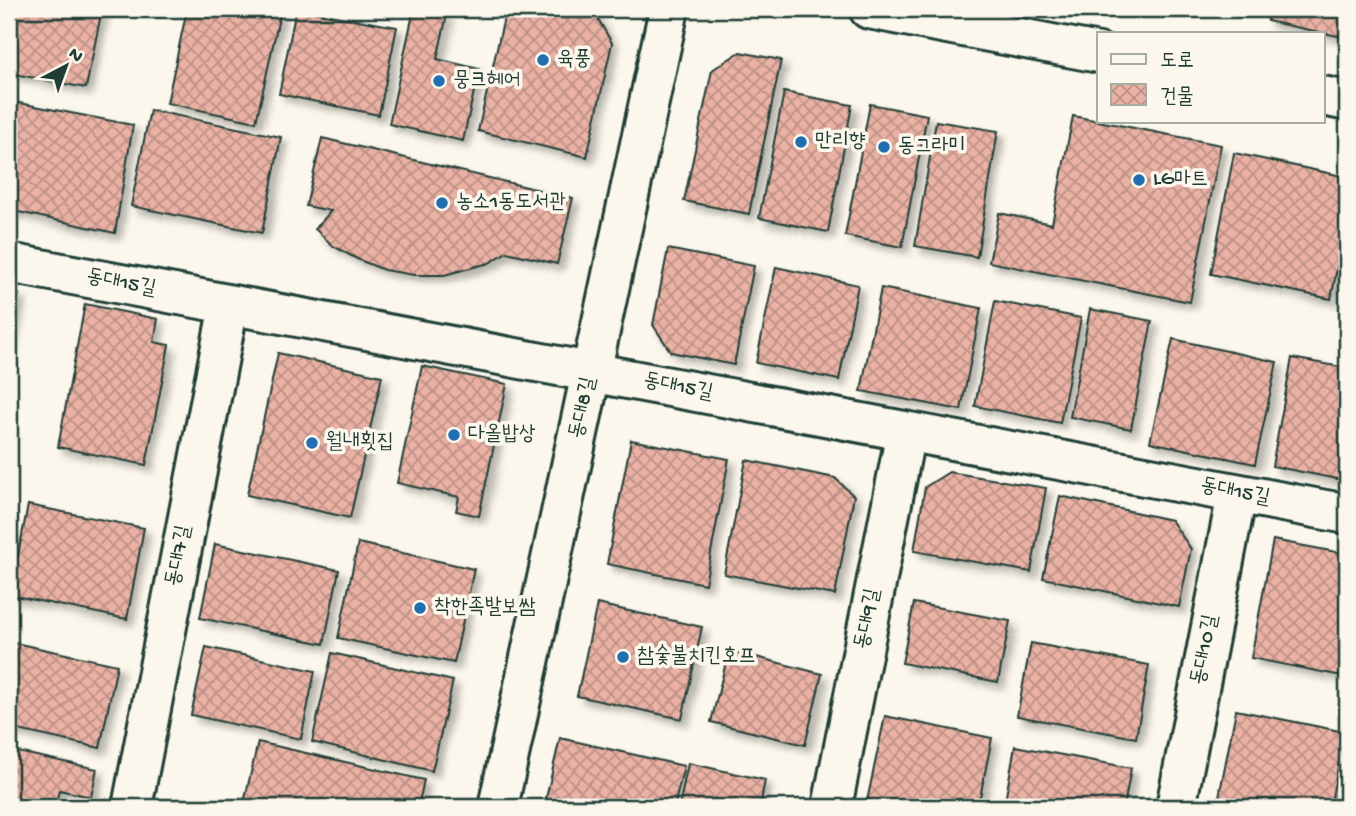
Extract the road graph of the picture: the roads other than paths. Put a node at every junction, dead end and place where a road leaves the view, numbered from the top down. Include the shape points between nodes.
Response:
1 (669, 9) edge
2 (869, 9) edge
3 (1097, 53) edge
4 (1324, 96) edge
5 (1347, 100) edge
6 (9, 263) edge
7 (229, 304) junction
8 (592, 372) junction
9 (906, 432) junction
10 (1237, 494) junction
11 (1347, 514) edge
12 (132, 807) edge
13 (498, 807) edge
14 (832, 807) edge
15 (1175, 807) edge

1 - 8 street, 동대8길
2 - 3 street
4 - 5 street
6 - 7 street, 동대15길
7 - 8 street, 동대15길
7 - 12 street, 동대7길
8 - 9 street, 동대15길
8 - 13 street, 동대8길
9 - 10 street, 동대15길
9 - 14 street, 동대9길
10 - 11 street, 동대15길
10 - 15 street, 동대10길

